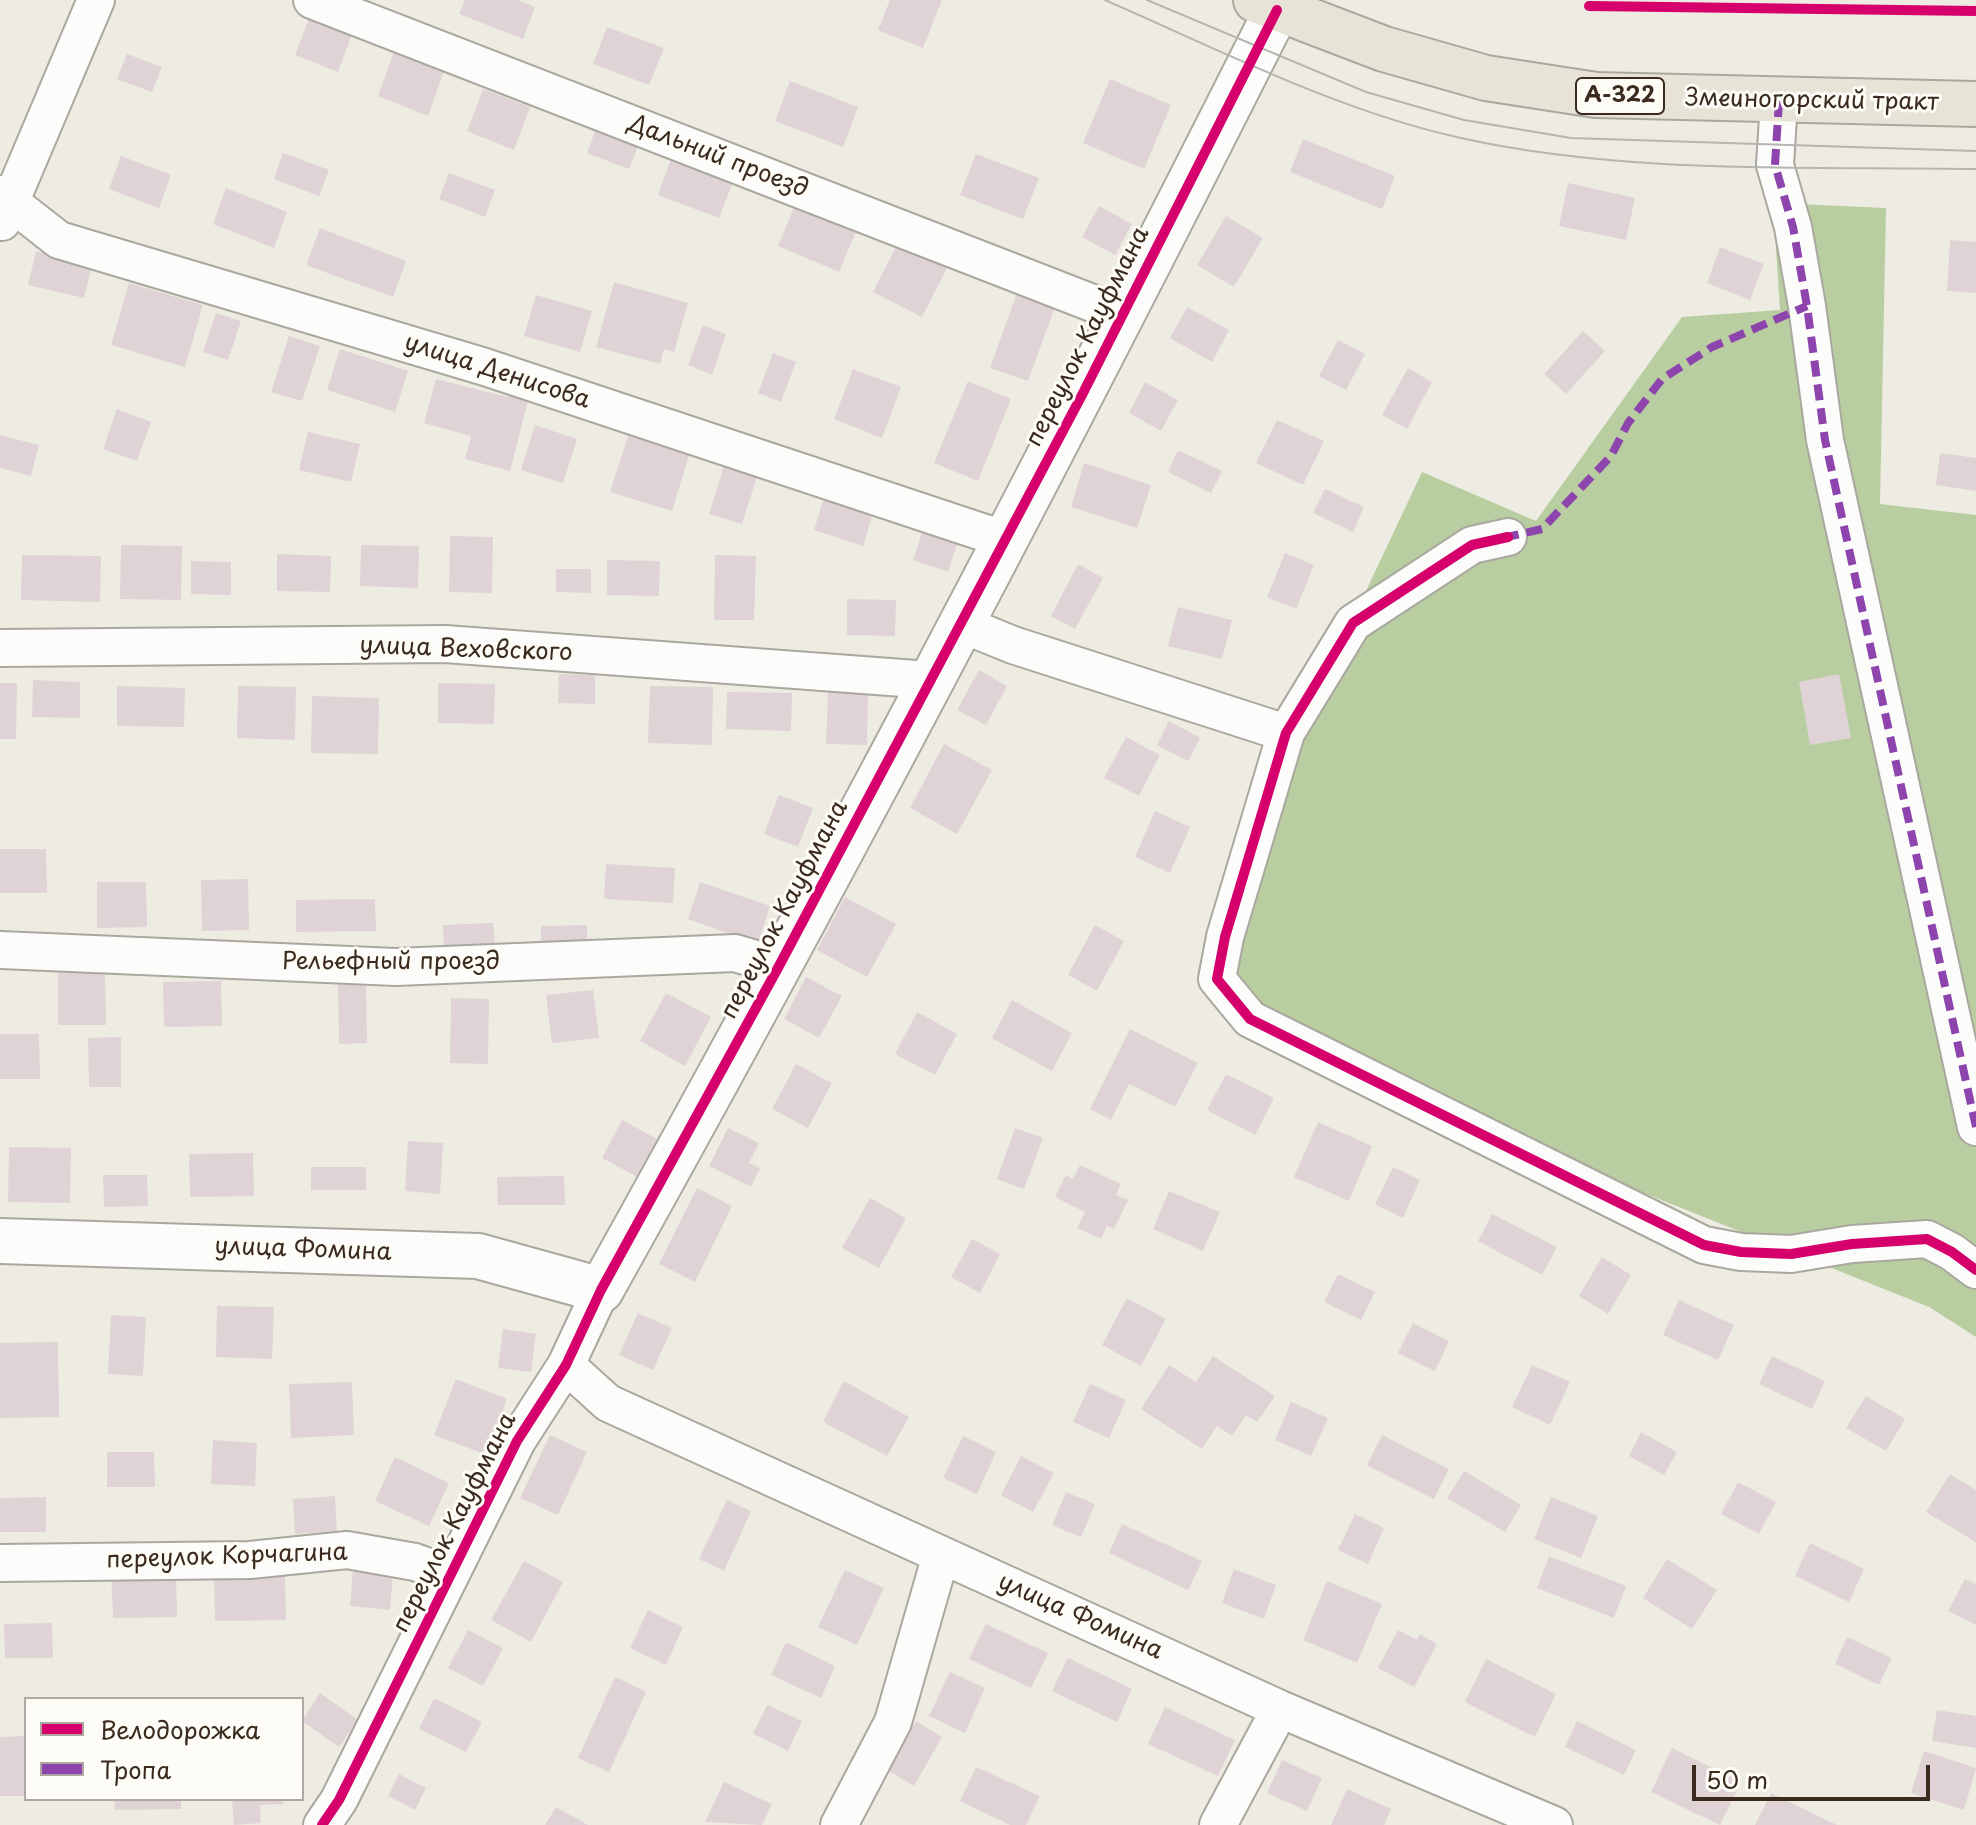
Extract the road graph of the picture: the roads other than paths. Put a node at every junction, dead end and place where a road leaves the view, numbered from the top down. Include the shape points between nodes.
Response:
1 (96, 0) edge
2 (312, 0) edge
3 (1266, 5) edge
4 (1779, 101) junction
5 (1976, 104) edge
6 (3, 208) edge
7 (1123, 315) junction
8 (1508, 537) dead end
9 (1003, 539) junction
10 (959, 623) junction
11 (0, 648) edge
12 (930, 680) junction
13 (1286, 733) junction
14 (0, 950) edge
15 (779, 966) junction
16 (1976, 1127) edge
17 (0, 1241) edge
18 (1976, 1270) edge
19 (601, 1290) junction
20 (566, 1365) junction
21 (941, 1555) junction
22 (0, 1563) edge
23 (450, 1575) junction
24 (1280, 1709) junction
25 (322, 1825) edge
26 (839, 1825) edge
27 (1218, 1825) edge
28 (1554, 1825) edge

1 - 6 street
2 - 7 street, Дальний проезд
3 - 4 highway, Змеиногорский тракт / А-322 via 1384,49 1486,78 1596,95
3 - 7 street, переулок Кауфмана
4 - 5 highway, Змеиногорский тракт / А-322
4 - 16 street via 1775,165 1793,227 1825,440
6 - 9 street, улица Денисова via 59,240 485,367
7 - 9 street, переулок Кауфмана
8 - 13 street via 1472,545 1353,623
9 - 10 street, переулок Кауфмана
10 - 12 street, переулок Кауфмана
10 - 13 street
11 - 12 street, улица Веховского via 445,644
12 - 15 street, переулок Кауфмана
13 - 18 street via 1217,979 1250,1019 1704,1245 1791,1254 1927,1239
14 - 15 street, Рельефный проезд via 396,967 735,953
15 - 19 street, переулок Кауфмана
17 - 19 street, улица Фомина via 478,1256
19 - 20 street, переулок Кауфмана
20 - 21 street, улица Фомина via 608,1403
20 - 23 street, переулок Кауфмана via 517,1441
21 - 24 street, улица Фомина
21 - 26 street via 893,1722
22 - 23 street, переулок Корчагина via 250,1560 347,1550 415,1562
23 - 25 street, переулок Кауфмана
24 - 27 street
24 - 28 street, улица Фомина

